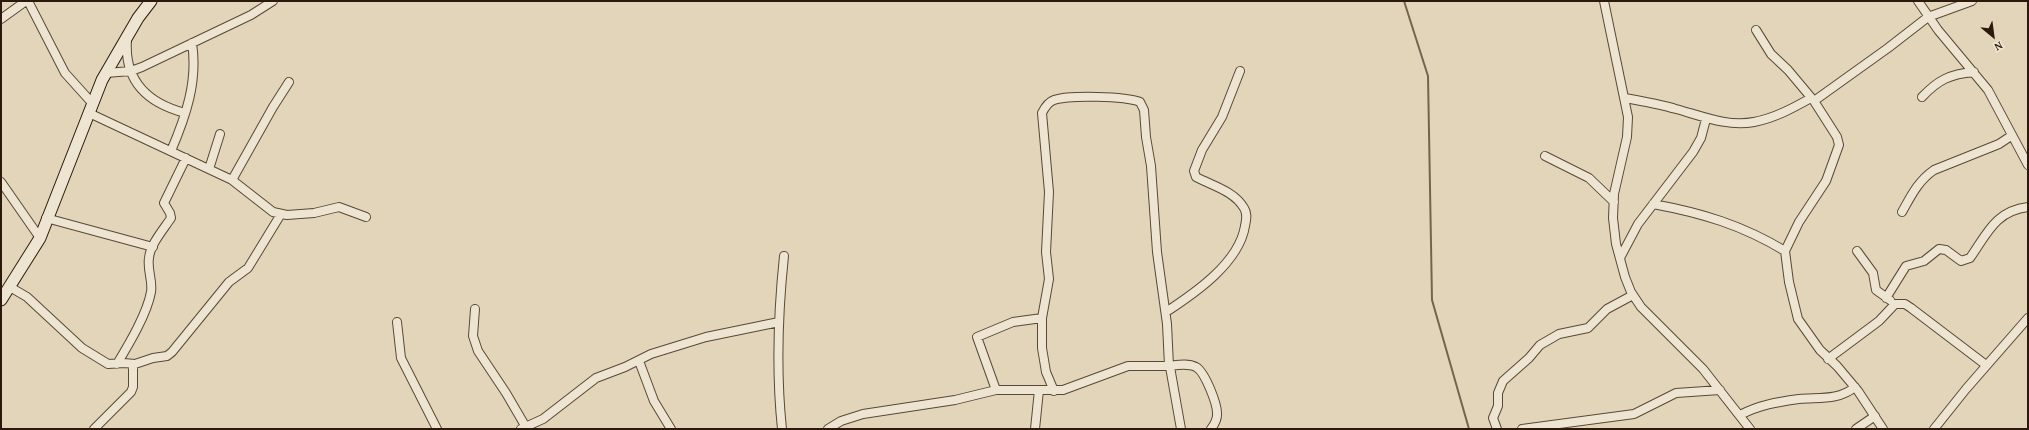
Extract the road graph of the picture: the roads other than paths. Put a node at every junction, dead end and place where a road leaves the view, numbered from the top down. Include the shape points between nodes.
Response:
1 (27, 1) edge
2 (151, 1) edge
3 (273, 1) edge
4 (1604, 1) edge
5 (1918, 1) edge
6 (1972, 1) edge
7 (1928, 16) junction
8 (1, 19) edge
9 (1756, 30) dead end
10 (127, 37) junction
11 (192, 43) junction
12 (131, 71) junction
13 (1240, 71) dead end
14 (1974, 72) junction
15 (106, 73) junction
16 (289, 82) dead end
17 (1922, 97) dead end
18 (1625, 98) junction
19 (1812, 99) junction
20 (91, 108) junction
21 (185, 113) junction
22 (1706, 118) junction
23 (220, 134) dead end
24 (2011, 136) junction
25 (171, 151) junction
26 (1545, 156) dead end
27 (186, 158) junction
28 (2028, 165) edge
29 (209, 169) junction
30 (232, 180) junction
31 (1, 182) edge
32 (1614, 202) junction
33 (1653, 204) junction
34 (2028, 207) edge
35 (1902, 212) dead end
36 (281, 214) junction
37 (366, 217) dead end
38 (46, 218) junction
39 (40, 238) junction
40 (153, 246) junction
41 (1785, 251) junction
42 (1858, 251) dead end
43 (784, 256) dead end
44 (1620, 258) junction
45 (10, 286) junction
46 (1633, 295) junction
47 (1886, 298) junction
48 (1, 300) edge
49 (1895, 304) junction
50 (475, 309) dead end
51 (1166, 312) junction
52 (1042, 318) junction
53 (2028, 318) edge
54 (397, 322) dead end
55 (779, 322) junction
56 (1828, 359) junction
57 (639, 361) junction
58 (118, 364) junction
59 (133, 364) junction
60 (1986, 365) junction
61 (1169, 366) junction
62 (1854, 387) junction
63 (996, 390) junction
64 (1039, 390) junction
65 (1720, 390) junction
66 (1054, 391) junction
67 (1740, 415) junction
68 (1875, 416) junction
69 (524, 428) edge
70 (94, 429) edge
71 (437, 429) edge
72 (671, 429) edge
73 (782, 429) edge
74 (828, 429) edge
75 (1035, 429) edge
76 (1181, 429) edge
77 (1211, 429) edge
78 (1497, 429) edge
79 (1522, 429) edge
80 (1750, 429) edge
81 (1856, 429) edge
82 (1883, 429) edge
83 (1934, 429) edge

1 - 8 street
1 - 20 street via 65,73
2 - 10 main road
3 - 11 street via 262,10
4 - 18 street
5 - 7 street
6 - 7 street
7 - 14 street
7 - 19 street via 1888,48
9 - 19 street via 1771,54
10 - 12 street via 126,56
10 - 15 main road
11 - 12 street
11 - 21 street via 194,71
12 - 15 street
12 - 21 street via 135,81 150,97 169,109
13 - 51 street via 1222,117 1202,150 1194,171 1196,177 1225,191 1242,205 1247,218 1244,232 1233,254 1210,279
14 - 17 street via 1962,73 1935,84
14 - 24 street via 1988,90
15 - 20 main road
16 - 30 street
18 - 22 street via 1667,106
18 - 32 street via 1627,136
19 - 22 street via 1788,111 1754,122 1738,124
19 - 41 street via 1837,137 1839,145 1826,181 1799,222
20 - 25 street
20 - 38 main road
21 - 25 street
22 - 33 street via 1701,138
23 - 29 street
24 - 28 street
24 - 35 street via 1999,144 1926,176 1918,184
25 - 27 street
26 - 32 street via 1589,178
27 - 29 street
27 - 40 street via 164,203 170,218
29 - 30 street
30 - 36 street via 262,205
31 - 39 street
32 - 44 street via 1616,244
33 - 41 street via 1722,220
33 - 44 street via 1638,224
34 - 47 street via 2011,211 1993,223 1967,260 1961,261 1946,250 1938,250 1921,263 1906,266
36 - 37 street via 314,214 339,207
36 - 59 street via 248,268 229,282 171,354
38 - 39 main road
38 - 40 street
39 - 45 main road
40 - 58 street via 148,258 151,292 131,341
41 - 56 street via 1791,295 1798,320
42 - 47 street via 1873,273 1876,290
43 - 55 street
44 - 46 street
45 - 48 main road
45 - 58 street via 27,297 86,351 108,364
46 - 65 street via 1641,307 1703,369
46 - 78 street via 1607,309 1588,328 1559,334 1540,345 1503,381 1498,393 1498,406 1494,418
47 - 49 street
49 - 56 street via 1879,321
49 - 60 street via 1905,304 1911,308
50 - 69 street via 473,336 478,351 506,393
51 - 52 street via 1142,104 1133,99 1120,97 1072,98 1054,100 1047,104 1042,113 1049,186 1046,244 1048,279
51 - 61 street
52 - 63 street via 1013,322 977,337
52 - 66 street via 1043,360
53 - 60 street
54 - 71 street via 401,358
55 - 57 street via 698,339 652,354
55 - 73 street
56 - 62 street
57 - 69 street via 596,378 543,419
57 - 72 street via 654,401
58 - 59 street
59 - 70 street via 131,392
60 - 83 street
61 - 66 street via 1128,366 1072,388
61 - 76 street
61 - 77 street via 1191,366 1197,368 1204,376 1217,408 1217,416
62 - 67 street via 1839,396 1766,404
62 - 68 street
63 - 64 street
63 - 74 street via 955,400 863,414 841,421
64 - 66 street
64 - 75 street
65 - 67 street
65 - 79 street via 1676,393 1634,414
67 - 80 street
68 - 81 street
68 - 82 street

